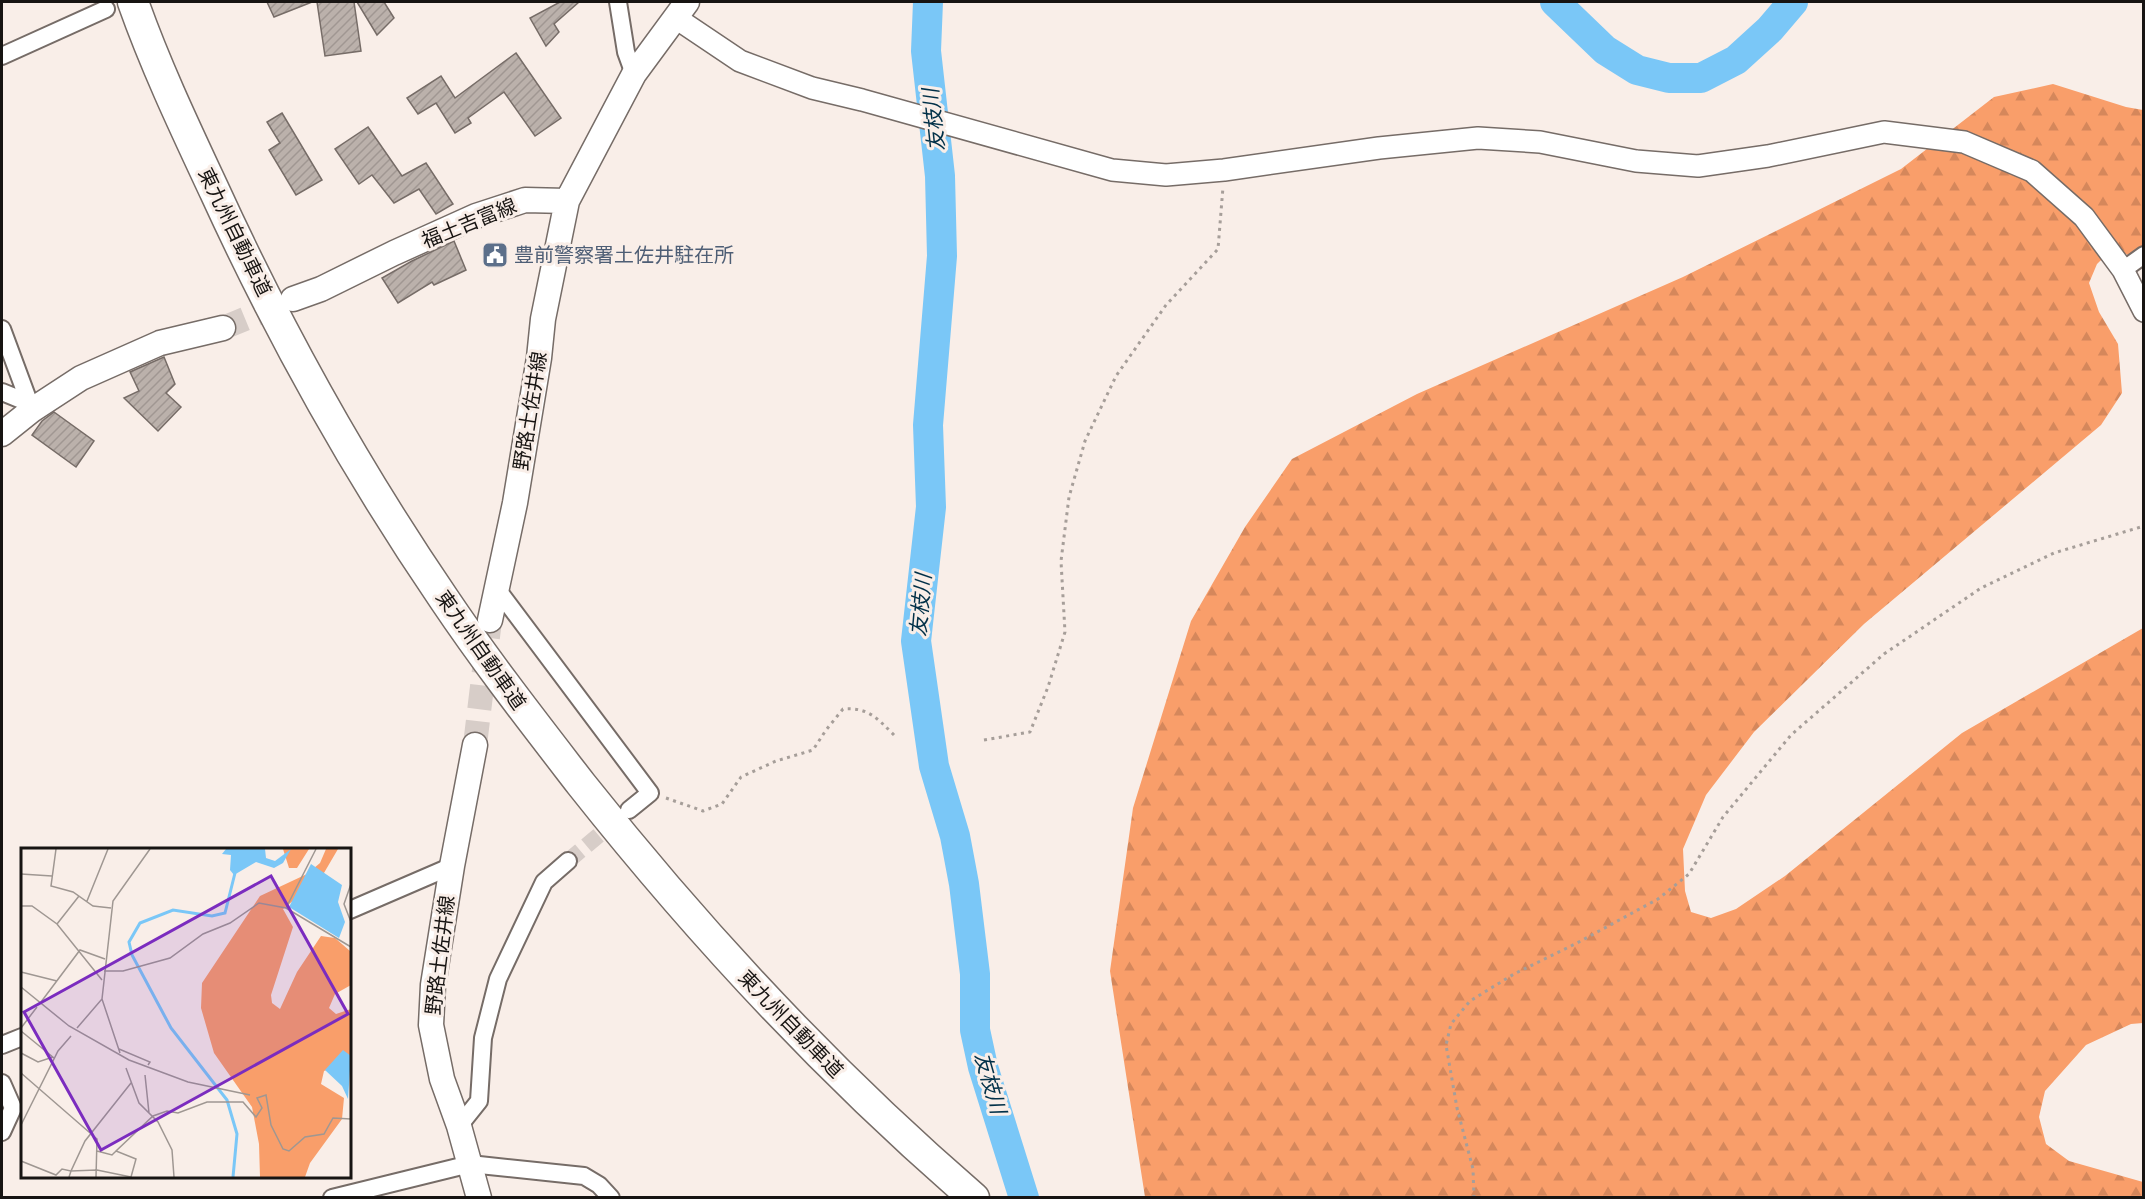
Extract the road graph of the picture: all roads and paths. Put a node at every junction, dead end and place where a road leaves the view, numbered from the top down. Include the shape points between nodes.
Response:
1 (618, 2) edge
2 (119, 5) edge
3 (681, 10) edge
4 (2, 56) edge
5 (634, 74) junction
6 (1224, 170) junction
7 (567, 201) junction
8 (2144, 255) edge
9 (2123, 270) junction
10 (293, 299) tunnel mouth
11 (2144, 311) edge
12 (224, 328) tunnel mouth
13 (2, 329) edge
14 (2, 392) edge
15 (31, 406) junction
16 (2, 434) edge
17 (2144, 526) edge
18 (497, 589) junction
19 (490, 620) tunnel mouth
20 (894, 735) dead end
21 (984, 740) dead end
22 (475, 744) tunnel mouth
23 (650, 793) junction
24 (630, 810) tunnel mouth
25 (568, 861) tunnel mouth
26 (452, 866) junction
27 (351, 910) edge
28 (21, 1037) edge
29 (2, 1045) edge
30 (2, 1083) edge
31 (459, 1126) junction
32 (2, 1132) edge
33 (470, 1164) junction
34 (332, 1197) edge
35 (479, 1197) edge
36 (611, 1197) edge
37 (974, 1197) edge
38 (1474, 1197) edge

1 - 5 street via 626,52
2 - 4 street
2 - 37 highway, 東九州自動車道 via 144,32 196,152 301,365 364,475 443,598 517,702 635,852 729,959 822,1057
3 - 5 main road
3 - 6 street via 740,61 812,88 1112,170 1166,175
5 - 7 main road
6 - 9 street via 1478,138 1540,142 1636,161 1698,166 1884,132 1964,142 2032,171 2084,217
6 - 21 path via 1218,249 1166,305 1116,376 1085,441 1069,497 1061,561 1065,632 1030,732
7 - 10 main road, 福土吉富線 via 525,200 476,216
7 - 18 main road, 野路土佐井線 via 548,289 515,502
8 - 9 street
9 - 11 street
12 - 15 main road via 160,343 81,378
13 - 15 street
14 - 15 street
15 - 16 main road
17 - 38 path via 2054,553 1980,588 1884,654 1791,735 1723,818 1689,874 1658,899 1470,1001 1450,1024 1446,1046 1473,1169
18 - 19 main road, 野路土佐井線
18 - 23 street
20 - 23 path via 875,716 857,708 843,709 813,750 741,777 722,804 703,811
22 - 26 main road, 野路土佐井線
23 - 24 street
25 - 31 street via 544,882 498,979 483,1038 479,1101
26 - 27 street
26 - 31 main road, 野路土佐井線 via 433,985 431,1025 442,1079
28 - 29 street
30 - 32 street via 13,1108
31 - 33 main road, 野路土佐井線
33 - 34 street
33 - 35 main road, 野路土佐井線
33 - 36 street via 584,1176

